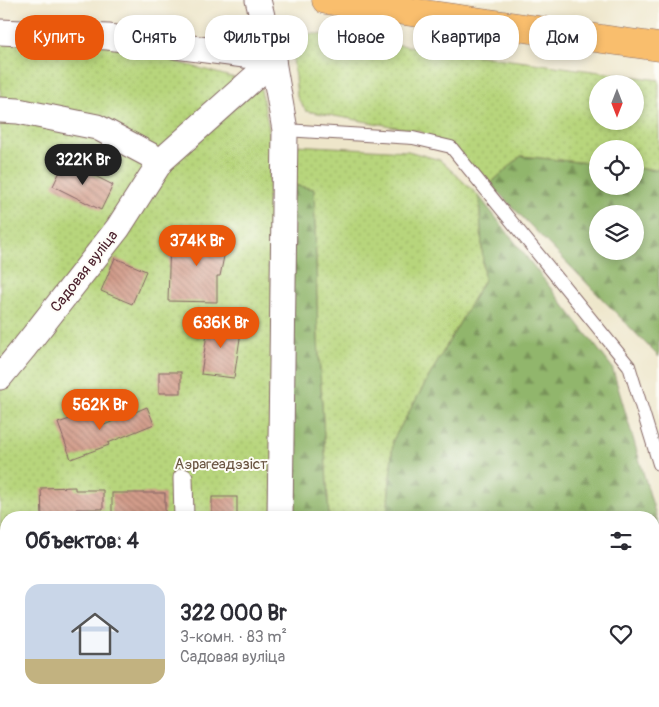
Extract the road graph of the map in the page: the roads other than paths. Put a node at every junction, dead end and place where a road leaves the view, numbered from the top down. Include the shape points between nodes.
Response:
1 (258, 0) edge
2 (326, 0) edge
3 (0, 32) edge
4 (659, 47) edge
5 (273, 61) junction
6 (0, 110) edge
7 (285, 130) junction
8 (161, 161) junction
9 (0, 377) edge
10 (659, 464) edge
11 (183, 478) dead end
12 (184, 511) edge
13 (280, 511) edge

1 - 5 street
2 - 4 main road
3 - 5 street via 108,37
5 - 7 street
5 - 8 street, Садовая вуліца
6 - 8 street via 97,127
7 - 10 lane via 413,138 451,147 630,366
7 - 13 street
8 - 9 street, Садовая вуліца via 118,228
11 - 12 street

